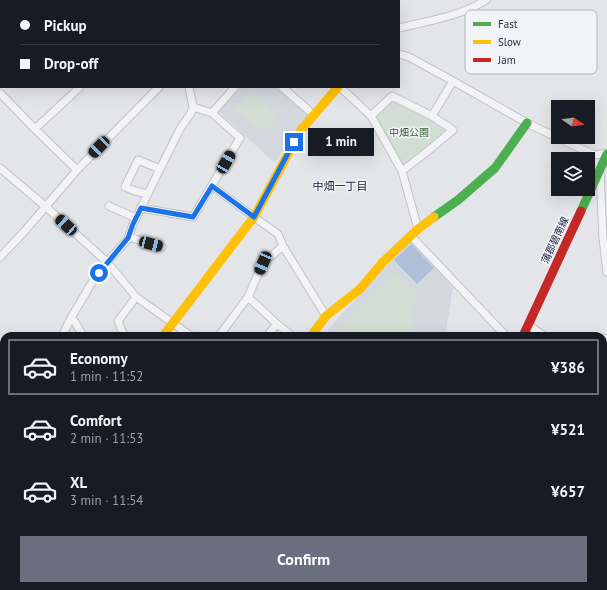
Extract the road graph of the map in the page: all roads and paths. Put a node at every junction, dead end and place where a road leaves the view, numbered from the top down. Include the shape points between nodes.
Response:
1 (486, 0) edge
2 (468, 10) edge
3 (465, 11) edge
4 (400, 28) edge
5 (400, 54) edge
6 (453, 81) junction
7 (79, 88) edge
8 (158, 88) edge
9 (189, 88) edge
10 (234, 88) edge
11 (283, 88) edge
12 (338, 88) edge
13 (340, 88) edge
14 (0, 93) edge
15 (193, 107) junction
16 (212, 113) junction
17 (314, 115) junction
18 (371, 116) junction
19 (432, 116) junction
20 (527, 123) junction
21 (35, 129) junction
22 (605, 160) edge
23 (0, 168) edge
24 (160, 169) junction
25 (77, 170) junction
26 (402, 171) junction
27 (212, 186) junction
28 (148, 194) junction
29 (45, 206) junction
30 (109, 206) dead end
31 (141, 208) junction
32 (254, 217) junction
33 (136, 218) junction
34 (418, 229) junction
35 (411, 236) junction
36 (128, 237) junction
37 (283, 246) junction
38 (162, 247) dead end
39 (0, 257) edge
40 (107, 262) junction
41 (607, 272) edge
42 (136, 297) junction
43 (248, 298) junction
44 (326, 316) junction
45 (70, 319) junction
46 (173, 323) junction
47 (277, 324) junction
48 (528, 326) junction
49 (64, 332) edge
50 (81, 332) edge
51 (122, 332) edge
52 (166, 332) edge
53 (185, 332) edge
54 (222, 332) edge
55 (270, 332) edge
56 (287, 332) edge
57 (314, 332) edge
58 (502, 332) edge
59 (525, 332) edge
60 (538, 332) edge

1 - 2 street
3 - 4 street
5 - 6 street
6 - 19 street
6 - 20 street
7 - 21 street
8 - 25 street
9 - 15 street
10 - 16 street
11 - 17 street
12 - 17 street
13 - 18 street
14 - 21 street
15 - 16 street
15 - 24 street
16 - 27 street via 240,138
17 - 32 street via 301,130
18 - 19 street via 392,96
18 - 26 street
19 - 26 street via 453,130
20 - 22 street
20 - 34 street via 495,168 458,200
21 - 25 street
22 - 41 street via 603,238
22 - 48 street, 蒲郡碧南線
23 - 29 street
24 - 28 street
24 - 28 street via 138,160 125,187
25 - 29 street
26 - 34 street
27 - 31 street via 193,217
27 - 32 street
28 - 31 street
29 - 39 street
29 - 40 street
30 - 33 street
31 - 33 street
32 - 37 street via 278,234
32 - 46 street
33 - 36 street
34 - 35 street
35 - 44 street via 383,262 360,289
35 - 58 street
36 - 38 street
36 - 40 street
37 - 43 street via 263,263
37 - 44 street
40 - 42 street
40 - 45 street
42 - 46 street
42 - 51 street via 118,321
43 - 47 street
43 - 54 street
44 - 57 street
45 - 49 street
45 - 50 street
46 - 52 street
46 - 53 street
47 - 55 street
47 - 56 street
48 - 59 street, 蒲郡碧南線
48 - 60 street

